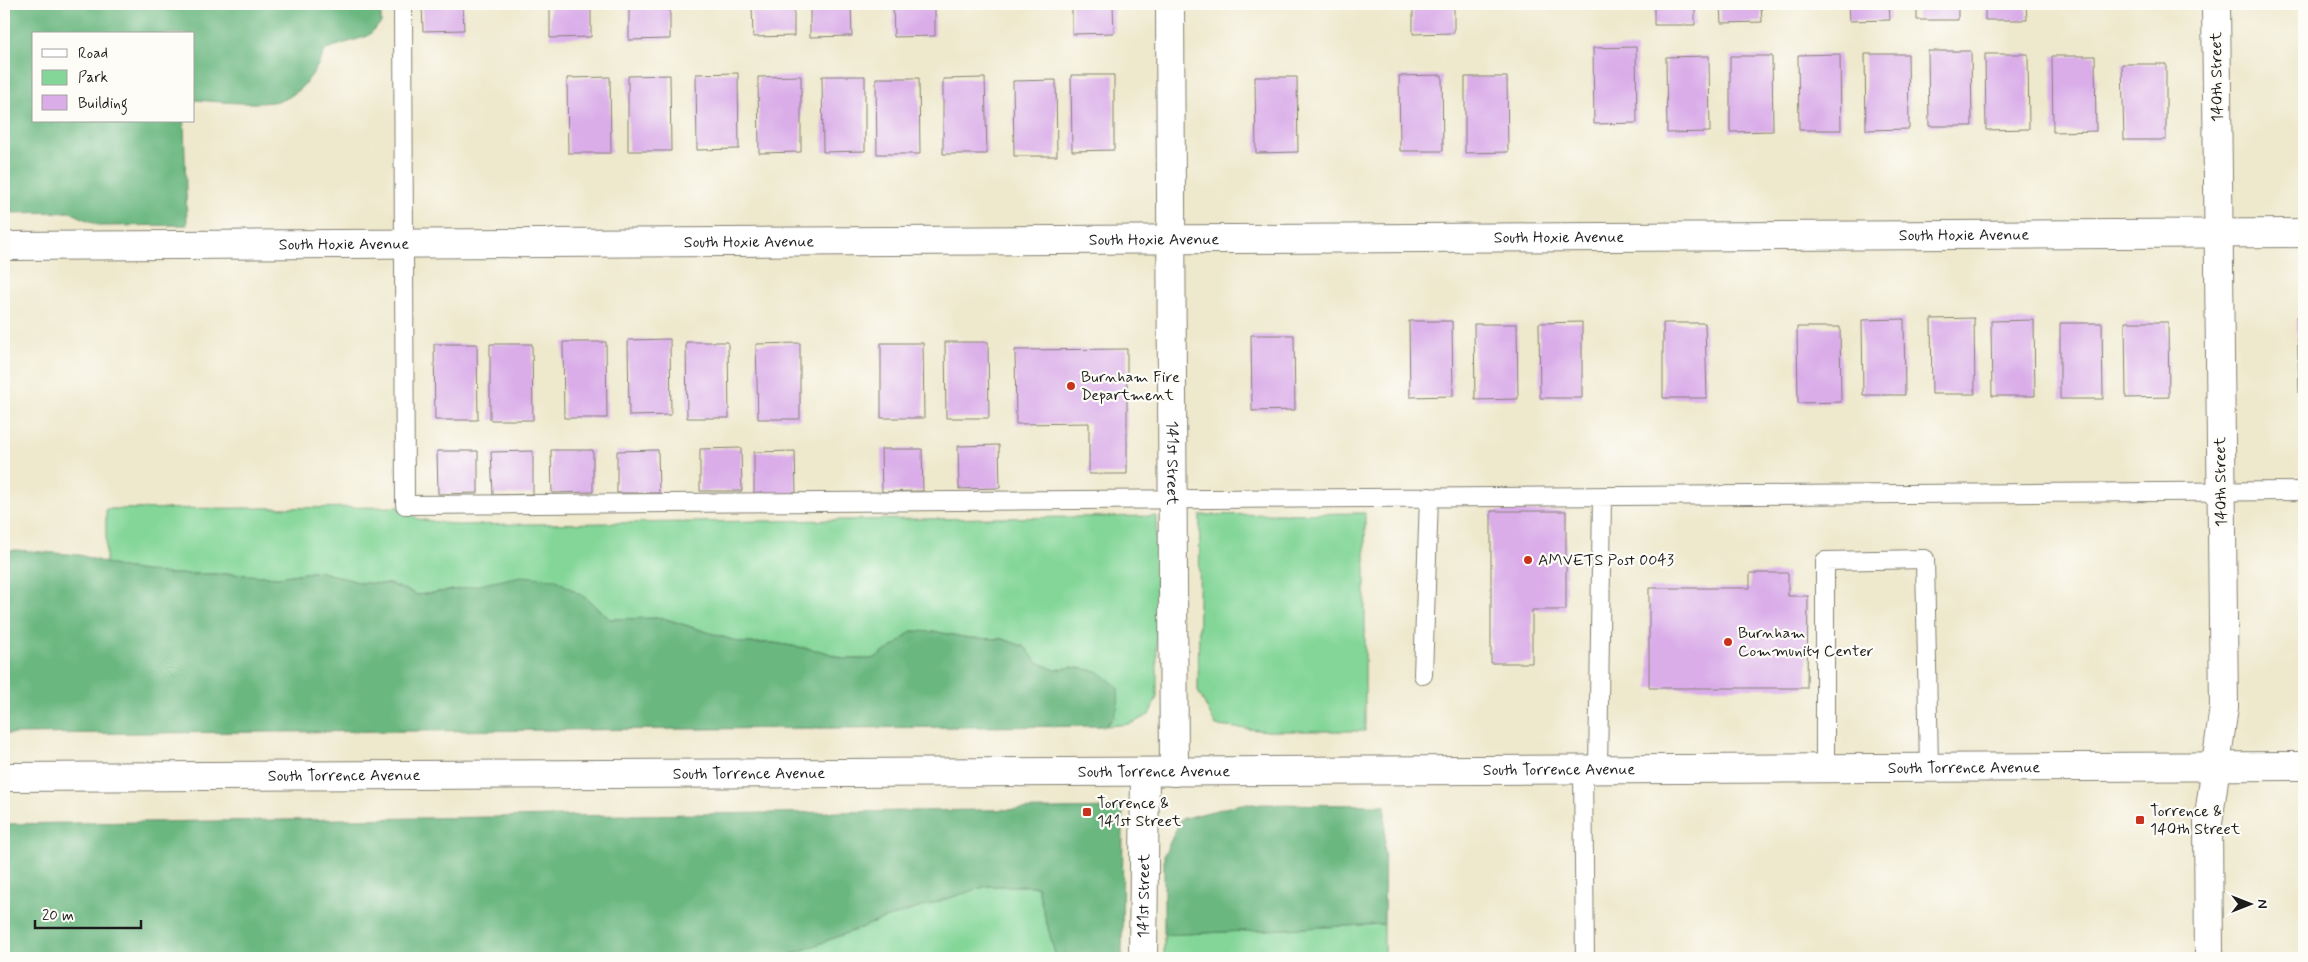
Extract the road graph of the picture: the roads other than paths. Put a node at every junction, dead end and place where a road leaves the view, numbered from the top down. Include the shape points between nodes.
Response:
1 (403, 4) edge
2 (1170, 4) edge
3 (2216, 4) edge
4 (2219, 233) junction
5 (2304, 233) edge
6 (1172, 238) junction
7 (404, 244) junction
8 (4, 246) edge
9 (2304, 491) edge
10 (2221, 492) junction
11 (1602, 496) junction
12 (1429, 497) junction
13 (1174, 500) junction
14 (1423, 675) dead end
15 (2216, 766) junction
16 (2304, 766) edge
17 (1929, 768) junction
18 (1825, 769) junction
19 (1591, 770) junction
20 (1144, 772) junction
21 (1174, 772) junction
22 (4, 778) edge
23 (1143, 958) edge
24 (1585, 958) edge
25 (2209, 958) edge

1 - 7 lane
2 - 6 street, 141st Street
3 - 4 street, 140th Street
4 - 5 street, South Hoxie Avenue
4 - 6 street, South Hoxie Avenue
4 - 10 street, 140th Street
6 - 7 street, South Hoxie Avenue
6 - 13 street, 141st Street
7 - 8 street, South Hoxie Avenue
7 - 13 lane via 405,505
9 - 10 lane
10 - 11 lane
10 - 15 street, 140th Street via 2224,707
11 - 12 lane
11 - 19 lane
12 - 13 lane
12 - 14 lane
13 - 21 street, 141st Street
15 - 16 street, South Torrence Avenue
15 - 17 street, South Torrence Avenue
15 - 25 street, 140th Street via 2208,823
17 - 18 street, South Torrence Avenue
17 - 18 lane via 1925,559 1825,561
18 - 19 street, South Torrence Avenue
19 - 21 street, South Torrence Avenue
19 - 24 lane
20 - 21 street, South Torrence Avenue
20 - 22 street, South Torrence Avenue
20 - 23 street, 141st Street

